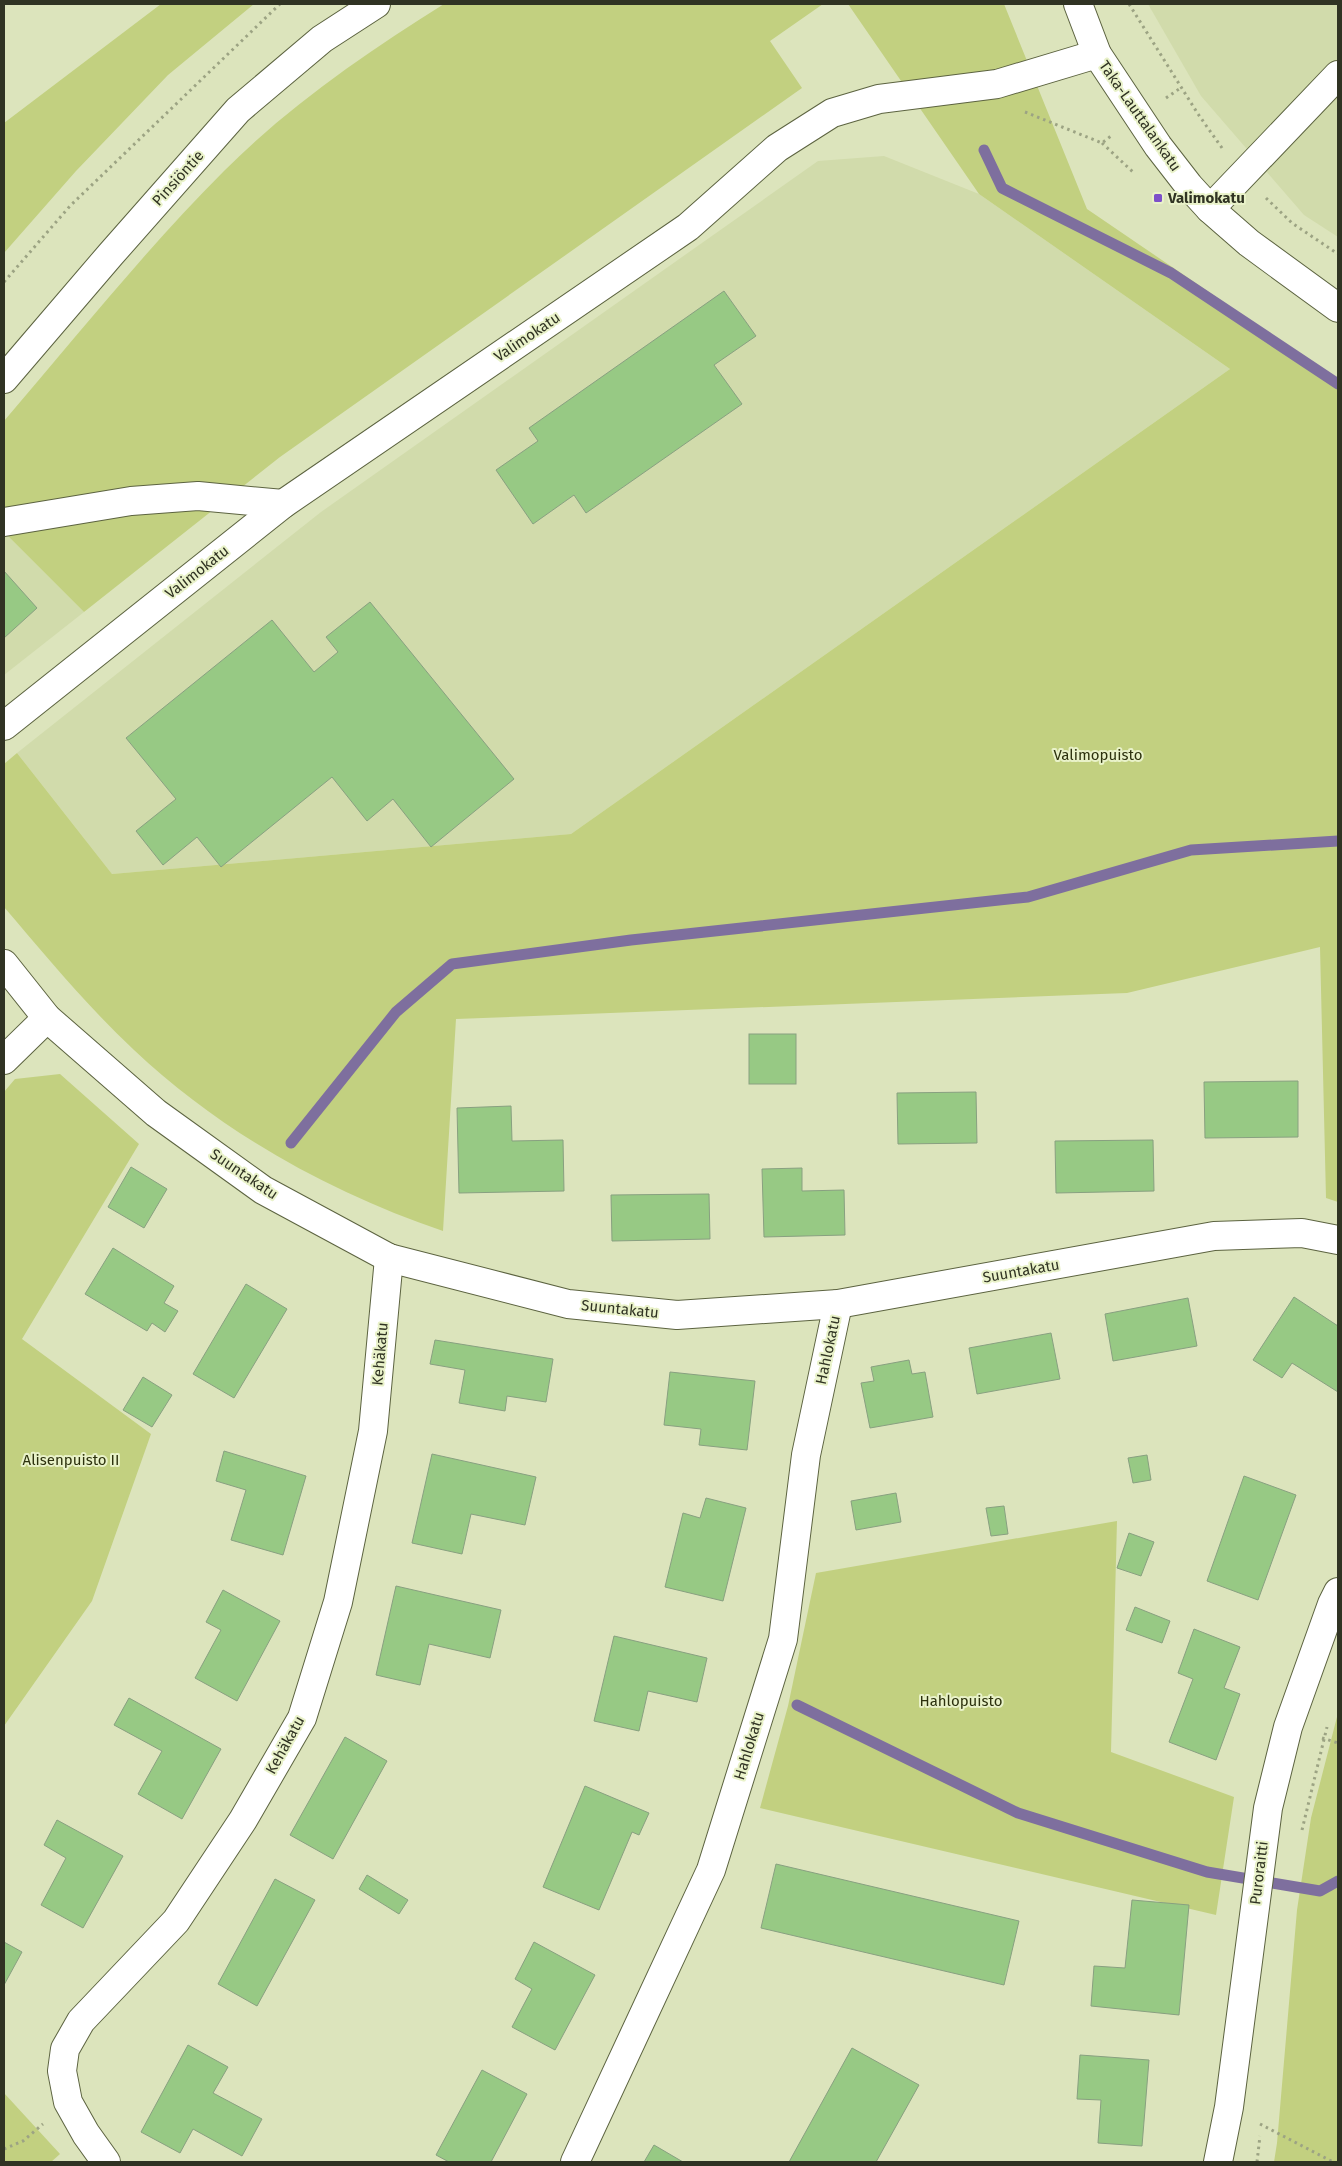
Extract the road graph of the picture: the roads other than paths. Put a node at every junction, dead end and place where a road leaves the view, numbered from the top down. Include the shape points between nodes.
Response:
1 (376, 4) edge
2 (1078, 4) edge
3 (1097, 54) junction
4 (1338, 75) edge
5 (1210, 209) junction
6 (1338, 308) edge
7 (4, 379) edge
8 (283, 504) junction
9 (4, 522) edge
10 (4, 726) edge
11 (4, 964) edge
12 (47, 1018) junction
13 (4, 1060) edge
14 (1338, 1240) edge
15 (389, 1258) junction
16 (838, 1304) junction
17 (1338, 1592) edge
18 (106, 2162) edge
19 (575, 2162) edge
20 (1218, 2162) edge

1 - 7 street, Pinsiöntie via 322,39 238,110
2 - 3 street, Taka-Lauttalankatu
3 - 5 street, Taka-Lauttalankatu via 1158,146
3 - 8 street, Valimokatu via 987,85 878,99 832,113 777,148 688,227
4 - 5 street
5 - 6 street, Taka-Lauttalankatu via 1249,243
8 - 9 street via 198,496 131,501
8 - 10 street, Valimokatu
11 - 12 street, Suuntakatu
12 - 13 street
12 - 15 street, Suuntakatu via 156,1113 263,1190
14 - 16 street, Suuntakatu via 1302,1233 1214,1236
15 - 16 street, Suuntakatu via 568,1304 676,1315
15 - 18 street, Kehäkatu via 373,1431 338,1602 302,1718 243,1820 176,1921 81,2021 66,2049 62,2071 68,2102
16 - 19 street, Hahlokatu via 806,1455 782,1639 711,1870
17 - 20 street, Puroraitti via 1288,1728 1268,1808 1229,2107

